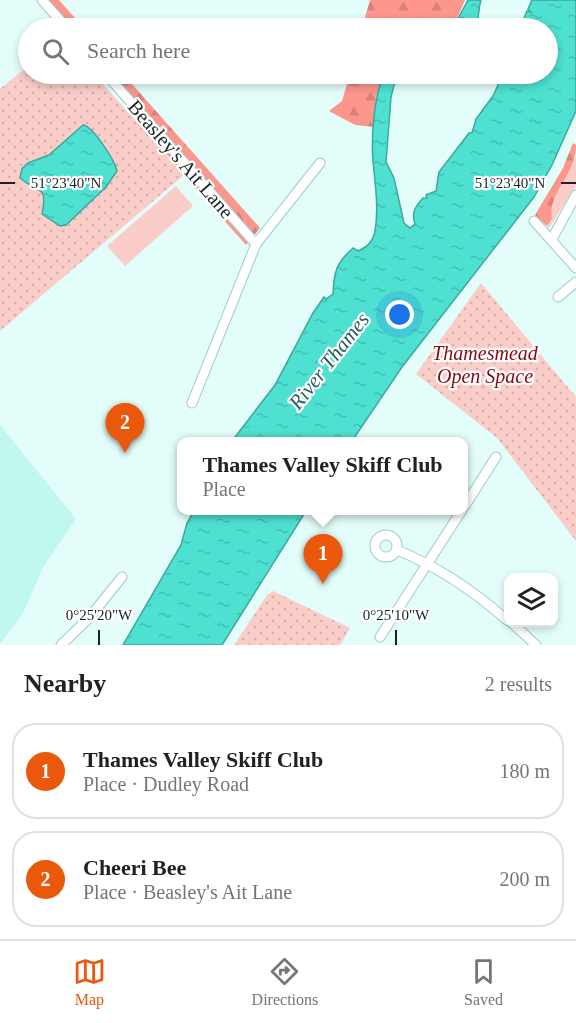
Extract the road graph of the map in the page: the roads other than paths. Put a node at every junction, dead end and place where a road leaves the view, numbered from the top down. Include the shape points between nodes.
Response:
1 (42, 0) edge
2 (58, 18) edge
3 (115, 84) edge
4 (320, 163) dead end
5 (576, 195) edge
6 (534, 221) dead end
7 (552, 239) junction
8 (256, 244) junction
9 (576, 268) edge
10 (576, 282) edge
11 (558, 297) dead end
12 (192, 403) dead end
13 (495, 457) dead end
14 (468, 501) edge
15 (459, 515) edge
16 (397, 550) dead end
17 (429, 563) junction
18 (122, 577) dead end
19 (504, 617) edge
20 (515, 627) edge
21 (380, 637) dead end
22 (61, 645) edge
23 (536, 645) edge

1 - 2 street
3 - 8 street, Beasley's Ait Lane
4 - 8 street
5 - 7 street
6 - 7 street
7 - 9 street
8 - 12 street
10 - 11 street
13 - 14 street
15 - 17 street
16 - 17 street
17 - 19 street via 482,597
17 - 21 street
18 - 22 street
20 - 23 street

